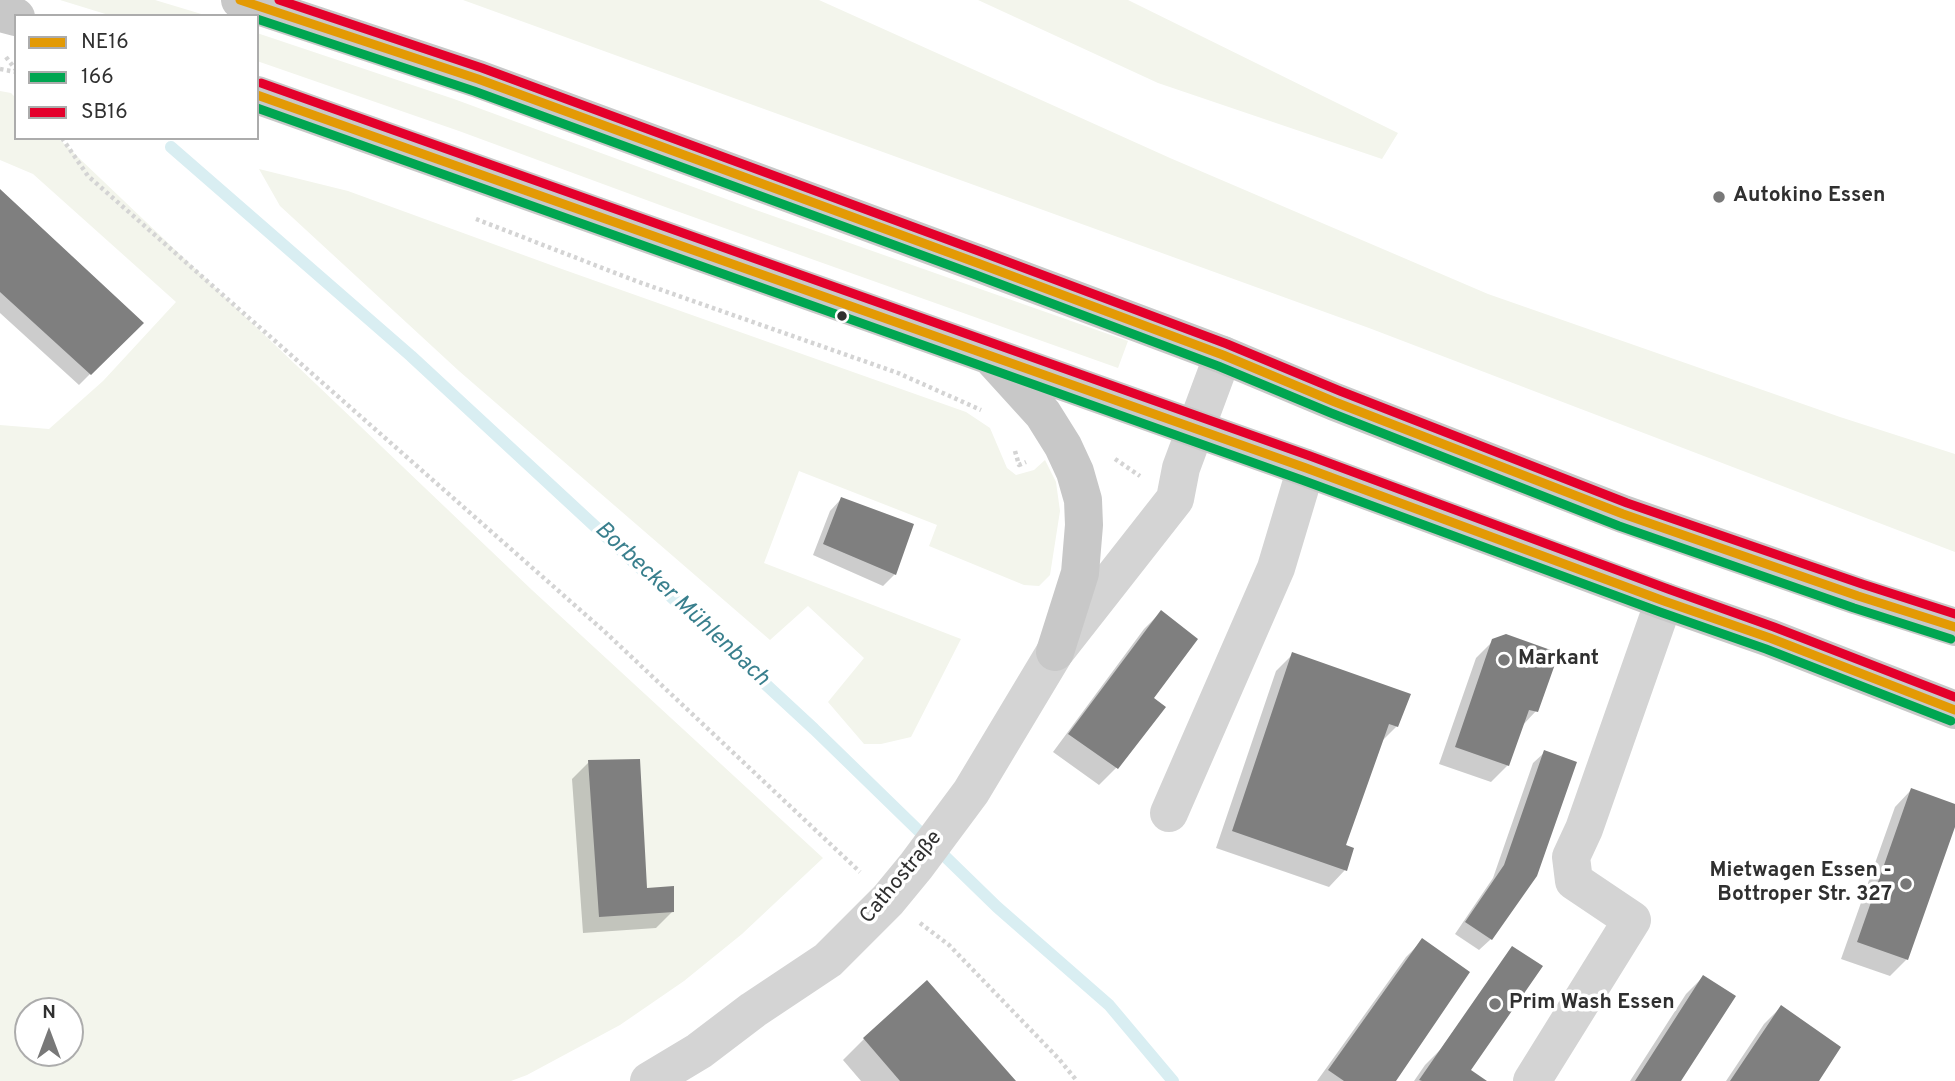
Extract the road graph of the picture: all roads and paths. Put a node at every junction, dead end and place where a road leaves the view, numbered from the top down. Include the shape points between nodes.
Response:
1 (240, 0) edge
2 (259, 96) edge
3 (63, 140) edge
4 (466, 216) dead end
5 (990, 355) junction
6 (1223, 355) junction
7 (988, 414) dead end
8 (1195, 428) junction
9 (1011, 442) dead end
10 (1063, 446) junction
11 (1306, 468) junction
12 (1175, 499) junction
13 (1664, 601) junction
14 (1955, 627) edge
15 (1055, 652) junction
16 (1955, 710) edge
17 (1169, 813) dead end
18 (888, 900) junction
19 (649, 1081) edge
20 (1077, 1081) edge
21 (1532, 1081) edge

1 - 6 main road via 478,79
2 - 5 main road
3 - 18 path via 88,176 604,631
4 - 7 path via 898,373
5 - 8 main road
5 - 10 main road via 1043,414
6 - 8 street, Cathostraße
6 - 14 main road via 1623,514
8 - 11 main road
8 - 12 street, Cathostraße
9 - 10 path via 1019,465
10 - 12 path via 1098,447
10 - 15 main road via 1083,500 1084,524 1080,573
11 - 13 main road
11 - 17 street via 1276,568
12 - 15 street, Cathostraße
13 - 16 main road
13 - 21 street via 1571,857 1574,881 1632,920
15 - 18 street, Cathostraße via 971,792
18 - 19 street, Cathostraße via 828,960
18 - 20 path via 949,945

